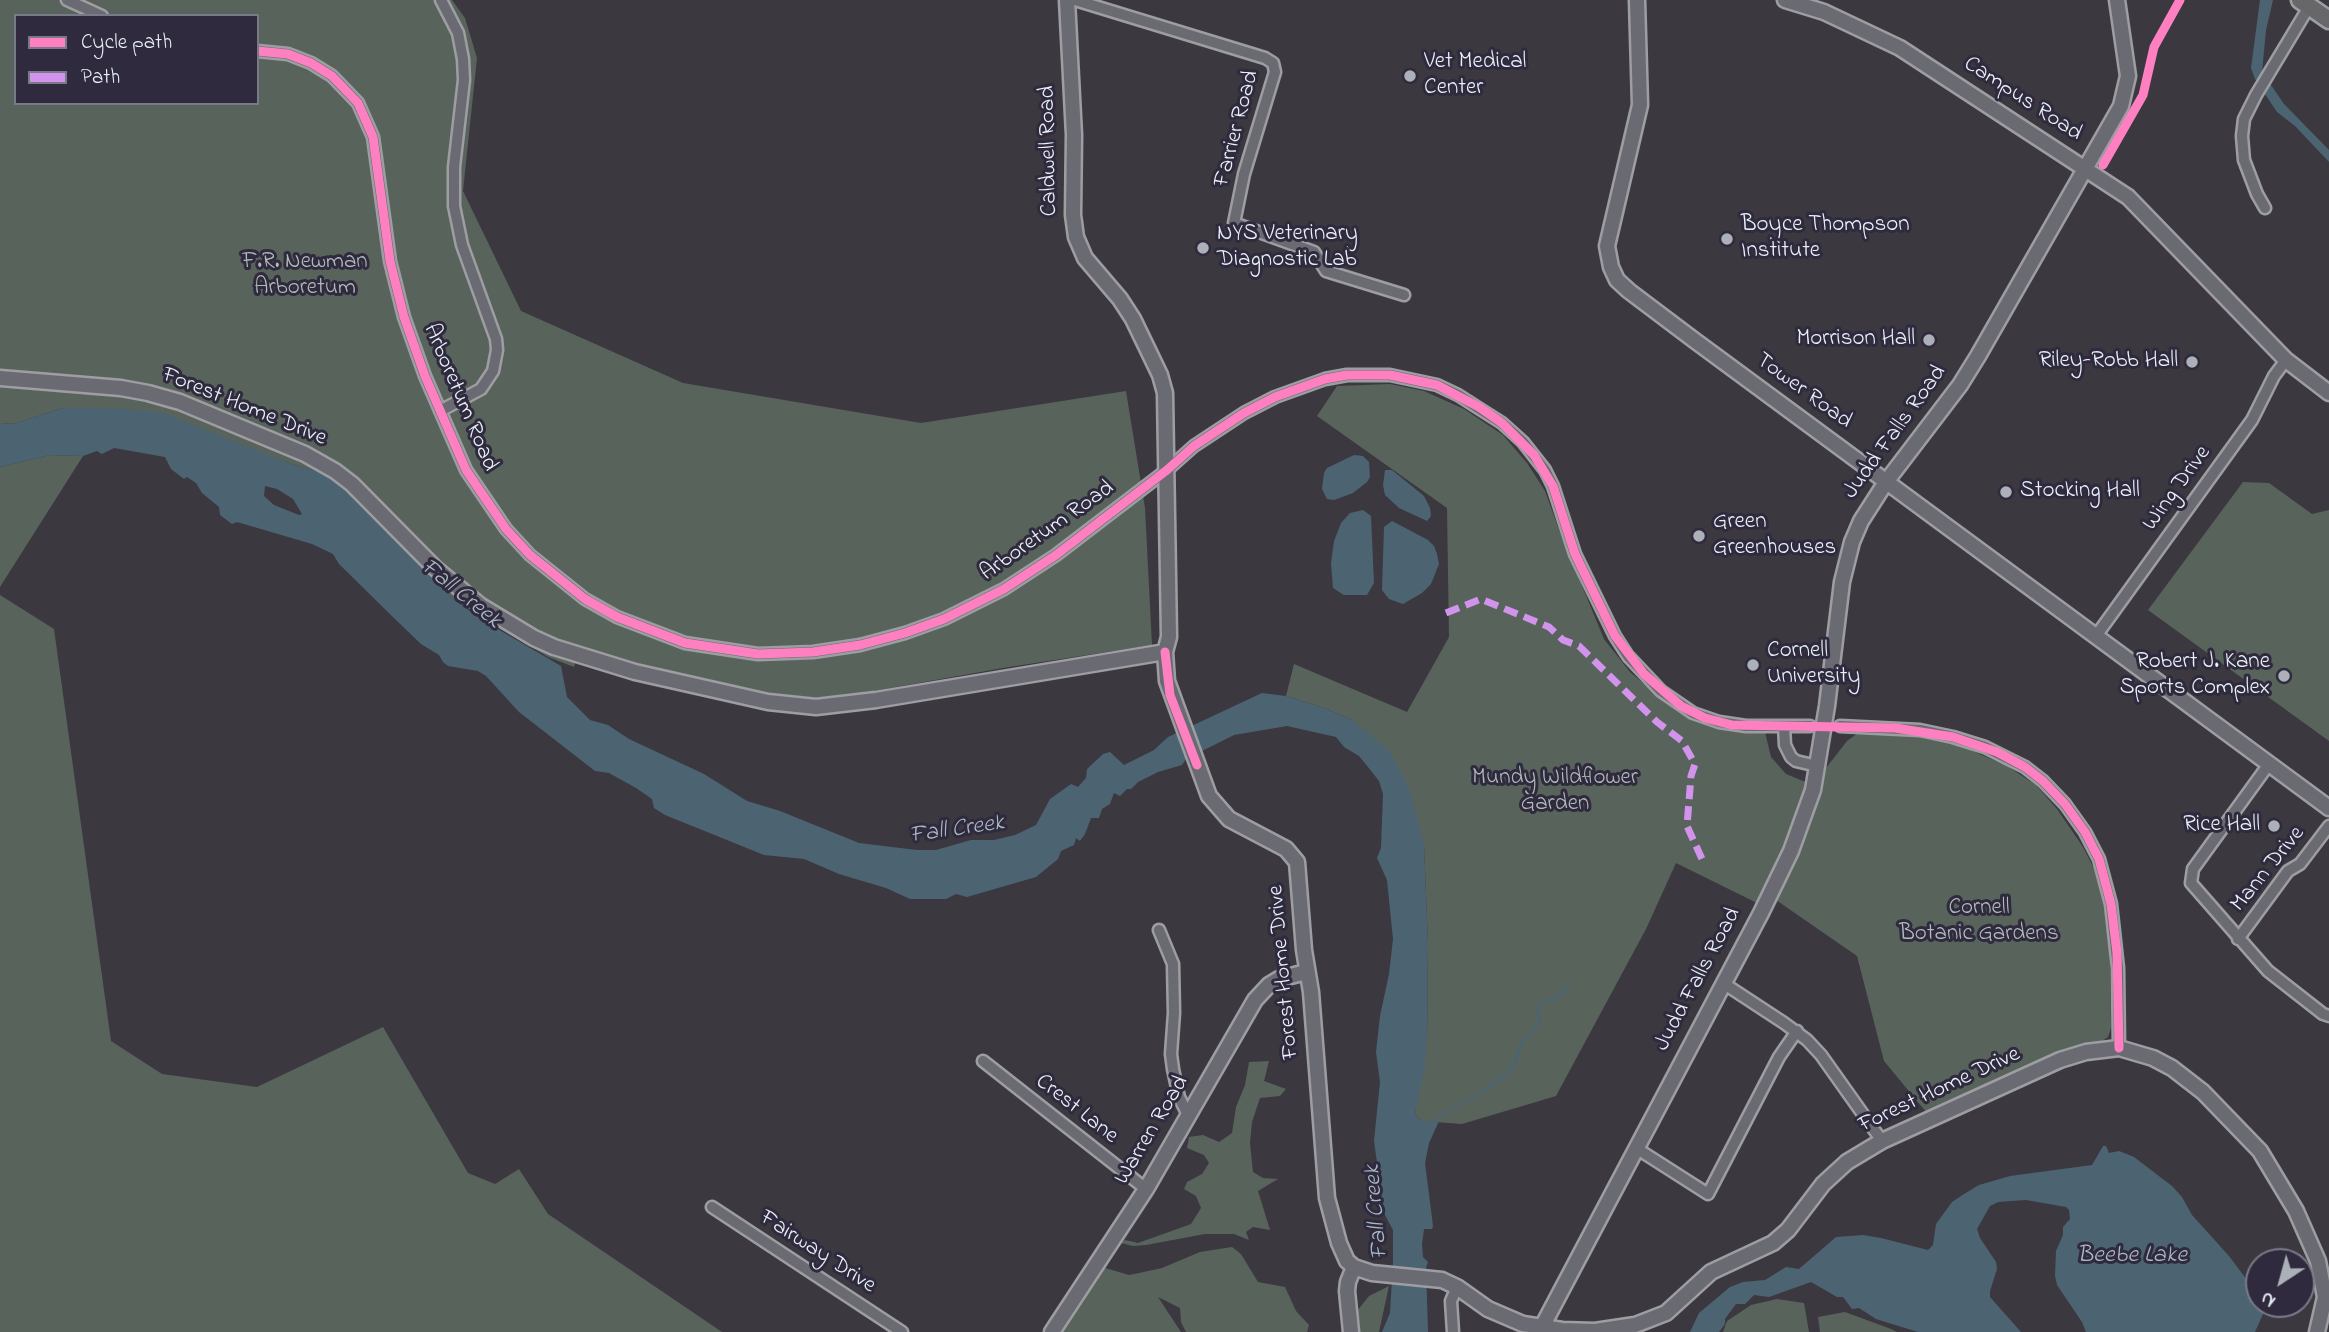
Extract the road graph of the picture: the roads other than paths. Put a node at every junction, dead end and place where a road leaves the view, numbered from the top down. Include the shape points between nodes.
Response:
1 (68, 0) edge
2 (441, 0) edge
3 (1066, 0) edge
4 (1075, 0) edge
5 (1637, 0) edge
6 (1785, 0) edge
7 (2118, 0) edge
8 (2308, 2) edge
9 (98, 14) edge
10 (2329, 20) edge
11 (259, 51) edge
12 (2085, 169) junction
13 (2265, 208) dead end
14 (1404, 295) dead end
15 (2286, 360) junction
16 (0, 377) edge
17 (2329, 393) edge
18 (440, 411) junction
19 (1167, 470) junction
20 (1886, 481) junction
21 (2096, 635) junction
22 (1165, 652) junction
23 (1784, 726) junction
24 (1810, 726) dead end
25 (1840, 726) dead end
26 (2269, 764) junction
27 (1818, 766) junction
28 (2329, 808) edge
29 (2329, 826) edge
30 (1159, 930) dead end
31 (2238, 939) junction
32 (1307, 972) junction
33 (1723, 983) junction
34 (2329, 1016) edge
35 (1797, 1031) junction
36 (2119, 1048) junction
37 (983, 1061) dead end
38 (1189, 1116) junction
39 (1882, 1141) junction
40 (1636, 1148) junction
41 (1146, 1189) junction
42 (712, 1207) dead end
43 (1354, 1267) junction
44 (1457, 1287) junction
45 (1542, 1327) junction
46 (1594, 1331) edge
47 (902, 1332) edge
48 (1052, 1332) edge
49 (1350, 1332) edge
50 (1452, 1332) edge
51 (2318, 1332) edge

1 - 9 street
2 - 18 street, Arboretum Road via 453,21 463,59 454,206 497,350 493,371 481,389
3 - 19 street, Caldwell Road via 1074,231 1085,258 1128,310 1160,375 1166,405
4 - 14 street, Farrier Road via 1273,63 1275,72 1234,223 1314,252 1326,271
5 - 20 street, Tower Road via 1640,105 1608,239 1615,277
6 - 12 street, Campus Road via 1824,12 1900,48
7 - 12 street, Judd Falls Road via 2126,92
8 - 10 main road
8 - 13 street via 2298,29 2244,119 2244,159
11 - 18 street, Arboretum Road via 288,54 322,69 350,93 364,114 373,137 390,261 404,317
12 - 15 street, Campus Road via 2153,220
12 - 20 street, Judd Falls Road via 1960,385
15 - 17 street, Campus Road
15 - 21 street, Wing Drive via 2252,419
16 - 22 street, Forest Home Drive via 148,393 305,454 352,484 435,568 481,606 554,647 635,672 768,702 816,707
18 - 19 street, Arboretum Road via 485,501 506,529 556,578 617,617 651,631 685,643 758,653 860,645 944,619 1004,589 1056,555
19 - 22 street, Caldwell Road via 1170,637
19 - 23 street, Arboretum Road via 1244,413 1325,379 1368,374 1437,385 1502,423 1545,470 1602,611 1644,674 1681,706 1705,718 1745,726
20 - 21 street, Tower Road
20 - 27 street, Judd Falls Road via 1861,521 1845,565
21 - 26 street, Tower Road
22 - 32 street, Forest Home Drive via 1174,704 1209,796 1229,819 1286,849 1297,862
23 - 24 street, Arboretum Road
23 - 27 street via 1791,757
25 - 36 street via 1920,730 1985,747 2025,767 2065,804 2099,859 2111,904
26 - 28 street, Tower Road
26 - 31 street, Mann Drive via 2193,869 2190,883
27 - 33 street, Judd Falls Road via 1791,851
29 - 31 street, Mann Drive via 2300,864 2288,871
30 - 38 street via 1173,964 1172,1069
31 - 34 street, Mann Drive via 2286,987
32 - 38 street, Warren Road via 1279,979 1260,993
32 - 43 street, Forest Home Drive via 1327,1198 1339,1243
33 - 35 street
33 - 40 street, Judd Falls Road
35 - 39 street via 1821,1055
35 - 40 street via 1708,1194
36 - 39 street, Forest Home Drive via 2060,1060
36 - 51 street, Forest Home Drive via 2172,1068 2203,1091 2260,1151 2296,1211 2318,1261 2325,1297
37 - 41 street, Crest Lane
38 - 41 street, Warren Road
39 - 46 street, Forest Home Drive via 1823,1184 1773,1243 1711,1272 1660,1316
40 - 45 street, Judd Falls Road
41 - 48 street, Warren Road
42 - 47 street, Fairway Drive
43 - 44 street, Forest Home Drive
43 - 49 street via 1347,1292
44 - 45 street, Forest Home Drive via 1503,1318
44 - 50 street via 1451,1301
45 - 46 street, Forest Home Drive

